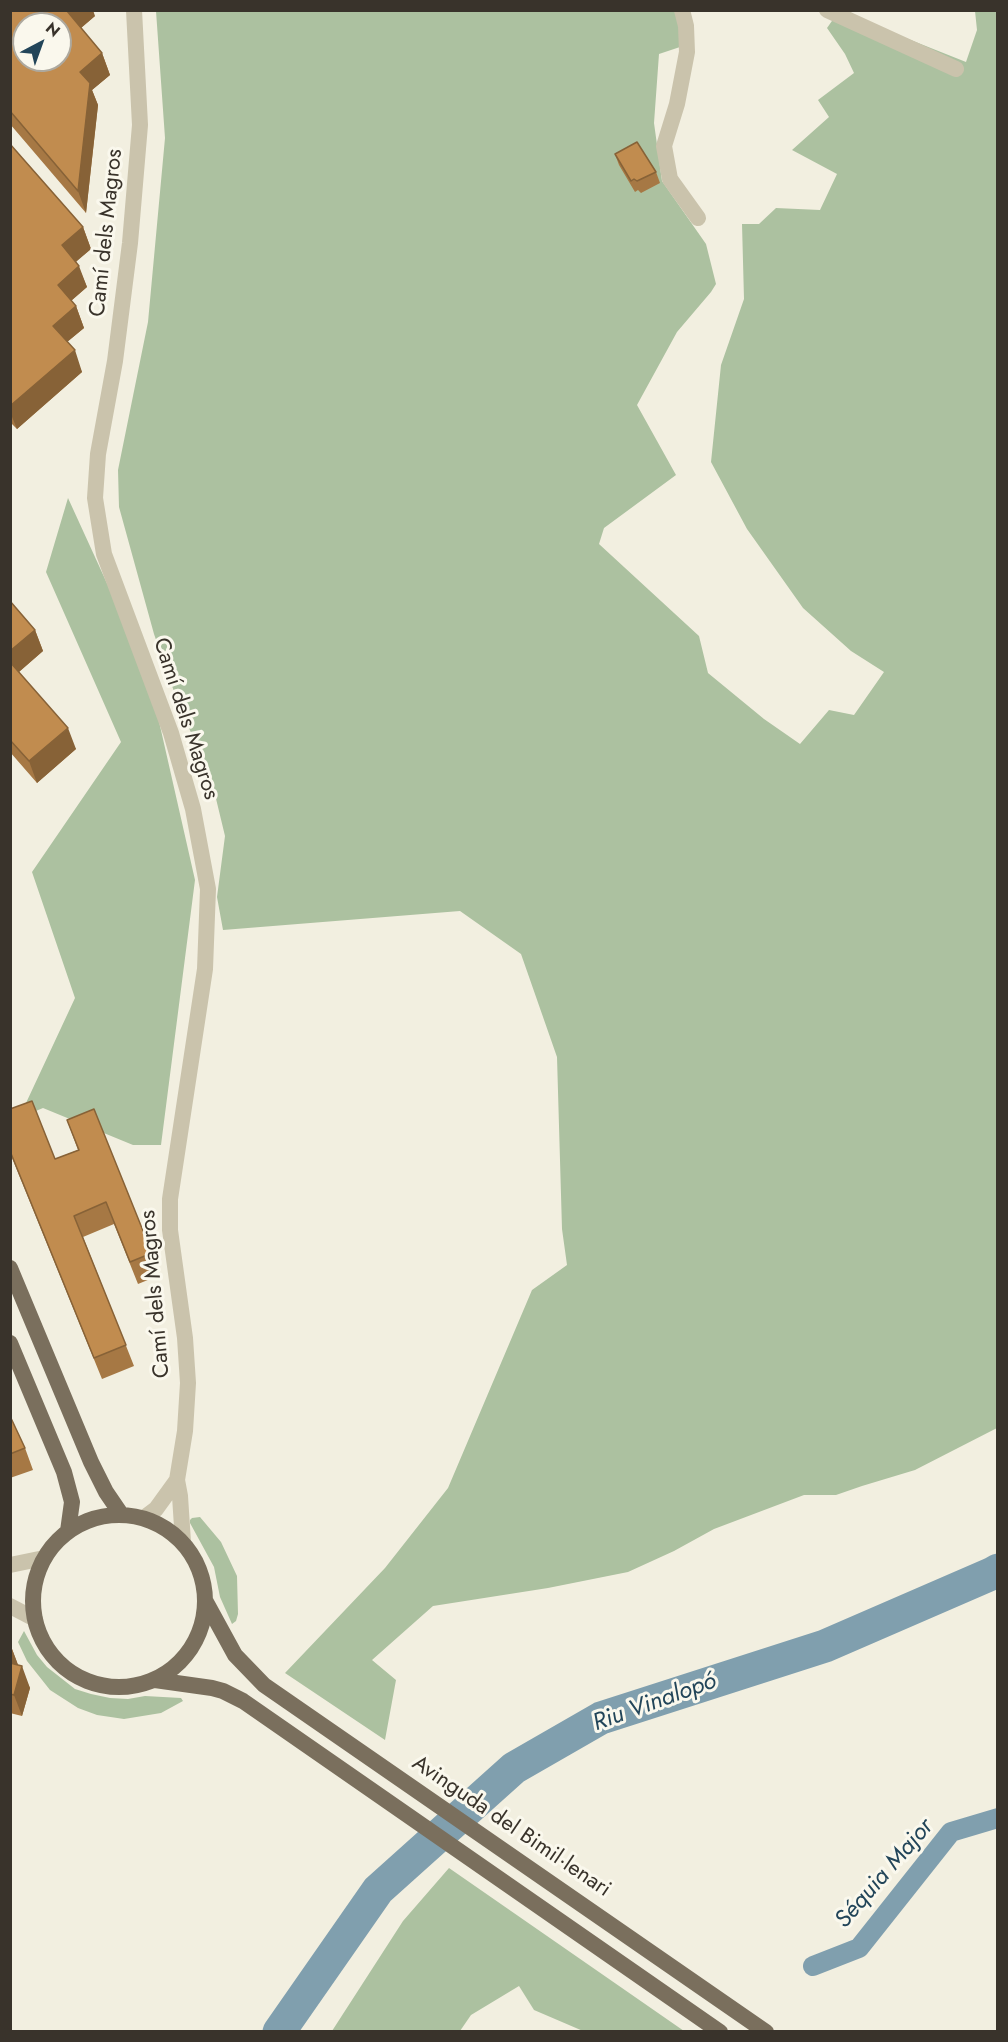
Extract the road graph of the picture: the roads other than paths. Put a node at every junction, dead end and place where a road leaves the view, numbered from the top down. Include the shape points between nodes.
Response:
1 (134, 10) edge
2 (682, 10) edge
3 (827, 10) edge
4 (956, 69) dead end
5 (698, 218) dead end
6 (10, 1268) edge
7 (10, 1343) edge
8 (177, 1480) junction
9 (121, 1514) junction
10 (144, 1518) junction
11 (68, 1531) junction
12 (183, 1542) junction
13 (44, 1558) junction
14 (10, 1565) edge
15 (206, 1602) junction
16 (10, 1606) edge
17 (35, 1619) junction
18 (155, 1680) junction
19 (720, 2031) edge
20 (766, 2031) edge

1 - 8 street, Camí dels Magros via 141,125 130,243 98,454 95,498 104,554 171,733 193,809 208,888 205,969 170,1199 170,1230 188,1383
2 - 5 street via 687,52 664,146 670,179
3 - 4 street
6 - 9 main road via 91,1462
7 - 11 main road via 64,1472 72,1502
8 - 10 street, Camí dels Magros via 156,1509
8 - 12 street, Camí dels Magros
9 - 10 main road
9 - 11 main road via 93,1518
10 - 12 main road
11 - 13 main road
12 - 15 main road via 200,1570
13 - 14 street
13 - 17 main road via 34,1588
15 - 18 main road via 202,1630 188,1654
15 - 20 main road, Avinguda del Bimil·lenari via 235,1655 264,1685
16 - 17 street
17 - 18 main road via 48,1649 77,1677 116,1688
18 - 19 main road via 212,1688 243,1701

